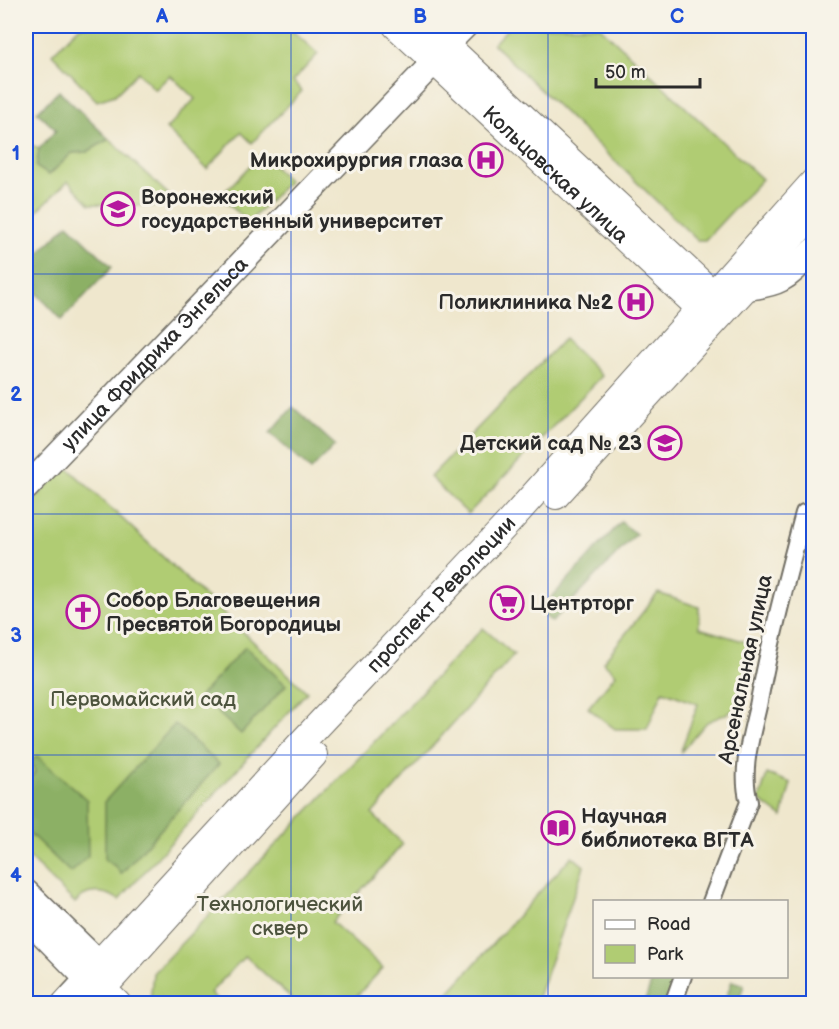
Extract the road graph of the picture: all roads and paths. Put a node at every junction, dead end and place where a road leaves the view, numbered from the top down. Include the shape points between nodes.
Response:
1 (396, 26) edge
2 (426, 26) edge
3 (465, 26) edge
4 (440, 54) junction
5 (813, 181) edge
6 (813, 213) edge
7 (813, 250) edge
8 (745, 288) junction
9 (713, 308) junction
10 (26, 488) edge
11 (804, 513) dead end
12 (26, 892) edge
13 (712, 900) edge
14 (26, 917) edge
15 (682, 978) edge
16 (97, 990) edge
17 (64, 1004) edge
18 (673, 1004) edge

1 - 4 main road, Кольцовская улица
2 - 4 main road, Кольцовская улица
3 - 4 street, улица Фридриха Энгельса
4 - 9 main road, Кольцовская улица
4 - 10 street, улица Фридриха Энгельса
5 - 9 main road, проспект Революции
6 - 8 main road, проспект Революции
7 - 8 street via 782,281
8 - 9 main road, проспект Революции
9 - 16 main road, проспект Революции
11 - 13 street, Арсенальная улица via 772,631 748,751 744,786 749,802
12 - 16 street
14 - 16 street
15 - 18 street
16 - 17 street, проспект Революции

